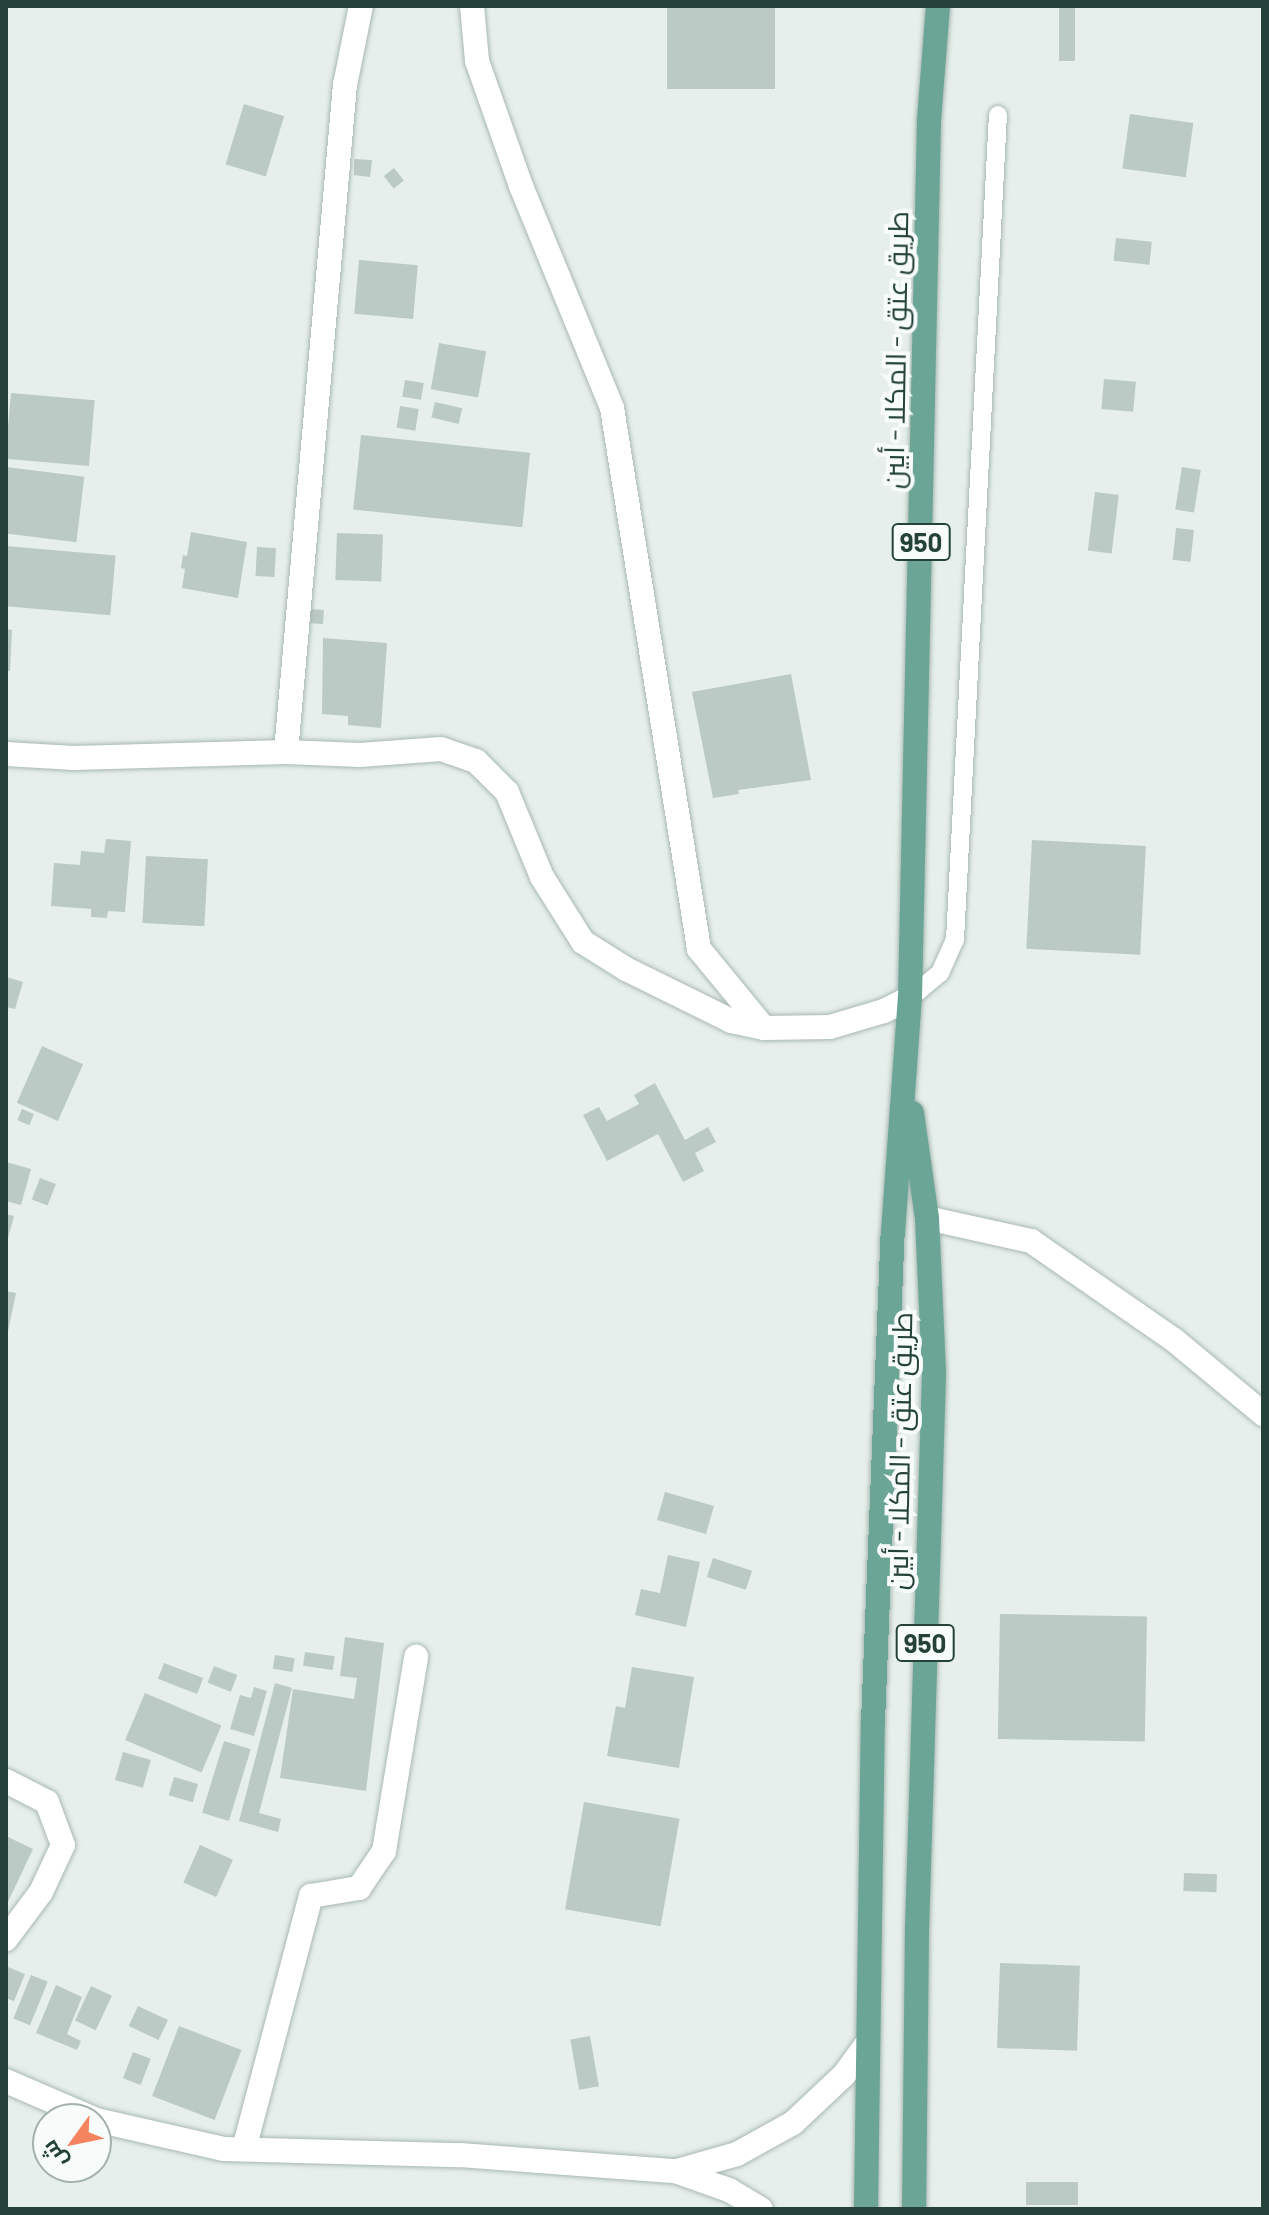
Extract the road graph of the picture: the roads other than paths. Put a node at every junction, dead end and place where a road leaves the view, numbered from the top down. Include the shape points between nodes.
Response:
1 (361, 6) edge
2 (472, 6) edge
3 (938, 6) edge
4 (998, 115) dead end
5 (286, 752) junction
6 (6, 754) edge
7 (910, 998) junction
8 (764, 1028) junction
9 (906, 1079) junction
10 (927, 1218) junction
11 (1259, 1404) edge
12 (416, 1657) dead end
13 (6, 1781) edge
14 (6, 1939) edge
15 (867, 2043) junction
16 (6, 2081) edge
17 (58, 2103) edge
18 (112, 2123) edge
19 (244, 2149) junction
20 (675, 2171) junction
21 (761, 2209) edge
22 (866, 2209) edge
23 (914, 2209) edge

1 - 5 street via 345,85
2 - 8 street via 477,61 521,186 612,408 699,949
3 - 7 main road, طريق عتق - المكلا - أبين / 950 via 929,120
4 - 7 lane via 955,940 940,973
5 - 6 street via 74,758
5 - 8 street via 360,755 441,749 476,761 507,792 542,877 583,942 731,1021
7 - 8 street via 830,1027
7 - 9 main road, طريق عتق - المكلا - أبين / 950
9 - 10 main road, طريق عتق - المكلا - أبين / 950
9 - 15 main road, طريق عتق - المكلا - أبين / 950 via 880,1510
10 - 11 street via 1031,1241
10 - 23 main road, طريق عتق - المكلا - أبين / 950 via 934,1374
12 - 19 street via 384,1851 359,1888 311,1896
13 - 14 street via 47,1802 63,1845 41,1892
15 - 20 street via 835,2084 793,2123 737,2154
15 - 22 main road, طريق عتق - المكلا - أبين / 950
16 - 17 street
18 - 19 street
19 - 20 street via 460,2155
20 - 21 street via 729,2190

